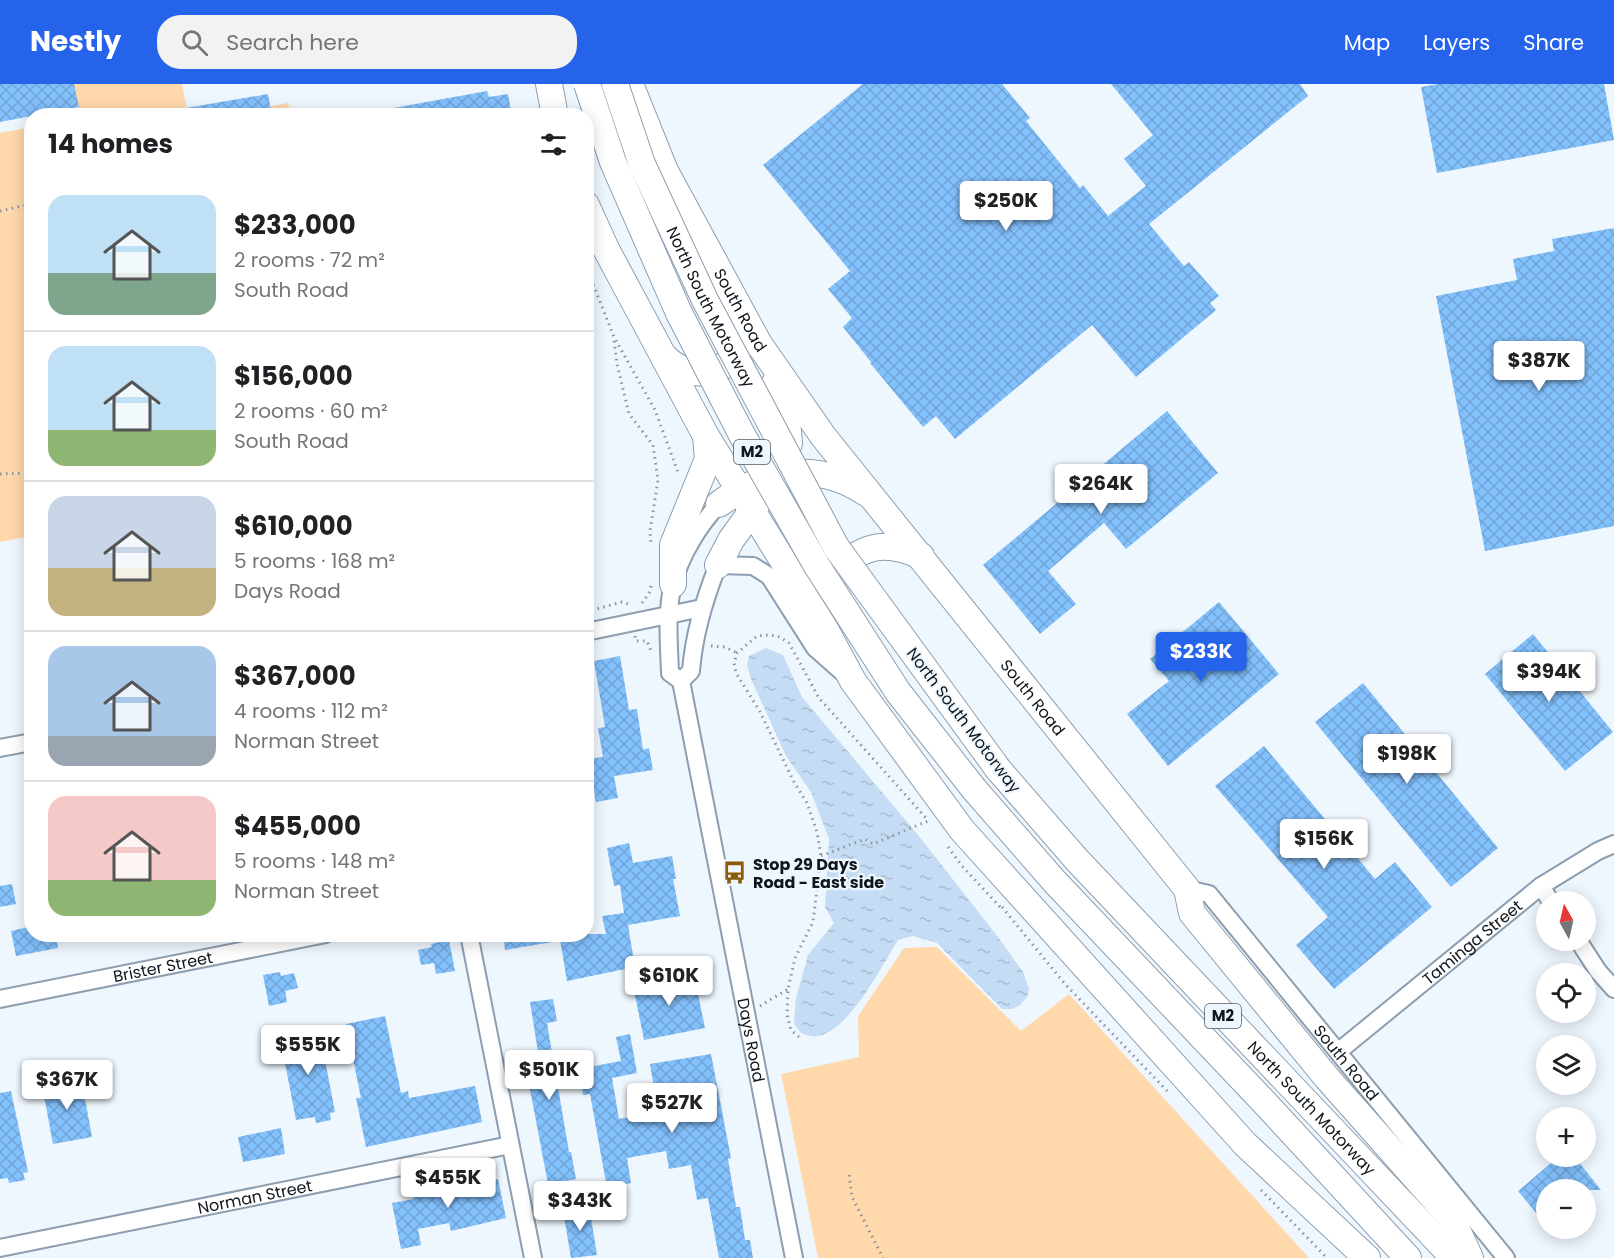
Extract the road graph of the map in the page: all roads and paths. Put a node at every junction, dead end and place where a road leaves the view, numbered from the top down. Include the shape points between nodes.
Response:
1 (549, 84) edge
2 (587, 84) edge
3 (615, 84) edge
4 (630, 84) edge
5 (554, 108) edge
6 (24, 206) edge
7 (0, 211) edge
8 (594, 223) edge
9 (594, 287) edge
10 (741, 313) junction
11 (614, 337) junction
12 (759, 344) junction
13 (660, 352) junction
14 (706, 436) junction
15 (24, 473) edge
16 (0, 474) edge
17 (777, 476) junction
18 (677, 485) dead end
19 (737, 501) junction
20 (651, 549) dead end
21 (921, 556) junction
22 (718, 565) junction
23 (664, 579) junction
24 (702, 608) junction
25 (594, 610) edge
26 (670, 614) junction
27 (825, 629) junction
28 (594, 630) edge
29 (635, 635) dead end
30 (710, 646) dead end
31 (737, 653) junction
32 (657, 655) dead end
33 (681, 681) junction
34 (854, 681) junction
35 (24, 744) edge
36 (0, 748) edge
37 (942, 839) dead end
38 (1614, 844) edge
39 (821, 856) junction
40 (1541, 886) junction
41 (1187, 889) junction
42 (1544, 891) edge
43 (1002, 909) dead end
44 (286, 942) edge
45 (471, 942) edge
46 (1585, 951) edge
47 (788, 989) junction
48 (1614, 989) edge
49 (0, 999) edge
50 (756, 1008) dead end
51 (799, 1037) dead end
52 (1339, 1051) junction
53 (510, 1145) junction
54 (849, 1175) dead end
55 (0, 1248) edge
56 (533, 1258) edge
57 (795, 1258) edge
58 (884, 1258) edge
59 (1367, 1258) edge
60 (1408, 1258) edge
61 (1454, 1258) edge
62 (1470, 1258) edge
63 (1506, 1258) edge

1 - 5 highway
2 - 60 highway, North South Motorway / M2, bridge via 613,162 679,314 817,566 892,682 974,789 1055,882
3 - 61 highway, North South Motorway / M2, bridge via 642,164 705,300 836,547 998,769 1093,877
4 - 10 highway, South Road via 665,171
6 - 7 path
8 - 13 highway
9 - 11 path
10 - 12 highway, South Road
10 - 13 highway via 744,325 736,354 712,372 682,371
11 - 18 path via 655,410 679,475
11 - 20 path via 629,414 653,445 658,480
12 - 17 highway via 789,427 789,443
12 - 21 highway, South Road via 824,436
13 - 14 highway
14 - 19 highway
14 - 23 highway via 706,466 673,545
15 - 16 path
17 - 19 highway
17 - 21 highway via 806,471 860,489
19 - 22 highway via 731,540
19 - 23 street, Days Road via 697,533 684,558
19 - 27 highway
21 - 27 highway via 903,548 883,546 862,552 844,564 831,581 825,602
21 - 41 highway, South Road
22 - 24 street
22 - 34 street via 753,566 769,576 815,648
23 - 25 path via 643,603 622,602
23 - 26 street, Days Road
24 - 26 street
24 - 33 street via 691,671
26 - 28 street
26 - 33 street, Days Road via 670,673
27 - 34 highway
29 - 32 path via 636,641 647,641 653,656
30 - 31 path
31 - 39 path via 736,673 807,803
31 - 39 path via 757,636 780,637 789,643 819,698 928,821 873,844 865,839
33 - 57 street, Days Road
34 - 59 highway via 983,853 1245,1144
35 - 36 street
37 - 43 path
38 - 40 street, Taminga Street
39 - 47 path via 813,922 795,958
40 - 42 street
40 - 52 street, Taminga Street
41 - 52 street, South Road via 1209,894
41 - 62 highway via 1192,913 1327,1078 1452,1219
44 - 49 street, Brister Street
45 - 53 street
46 - 48 street
47 - 50 path
47 - 51 path via 790,1030
52 - 63 street, South Road
53 - 55 street, Norman Street
53 - 56 street
54 - 58 path via 852,1197

